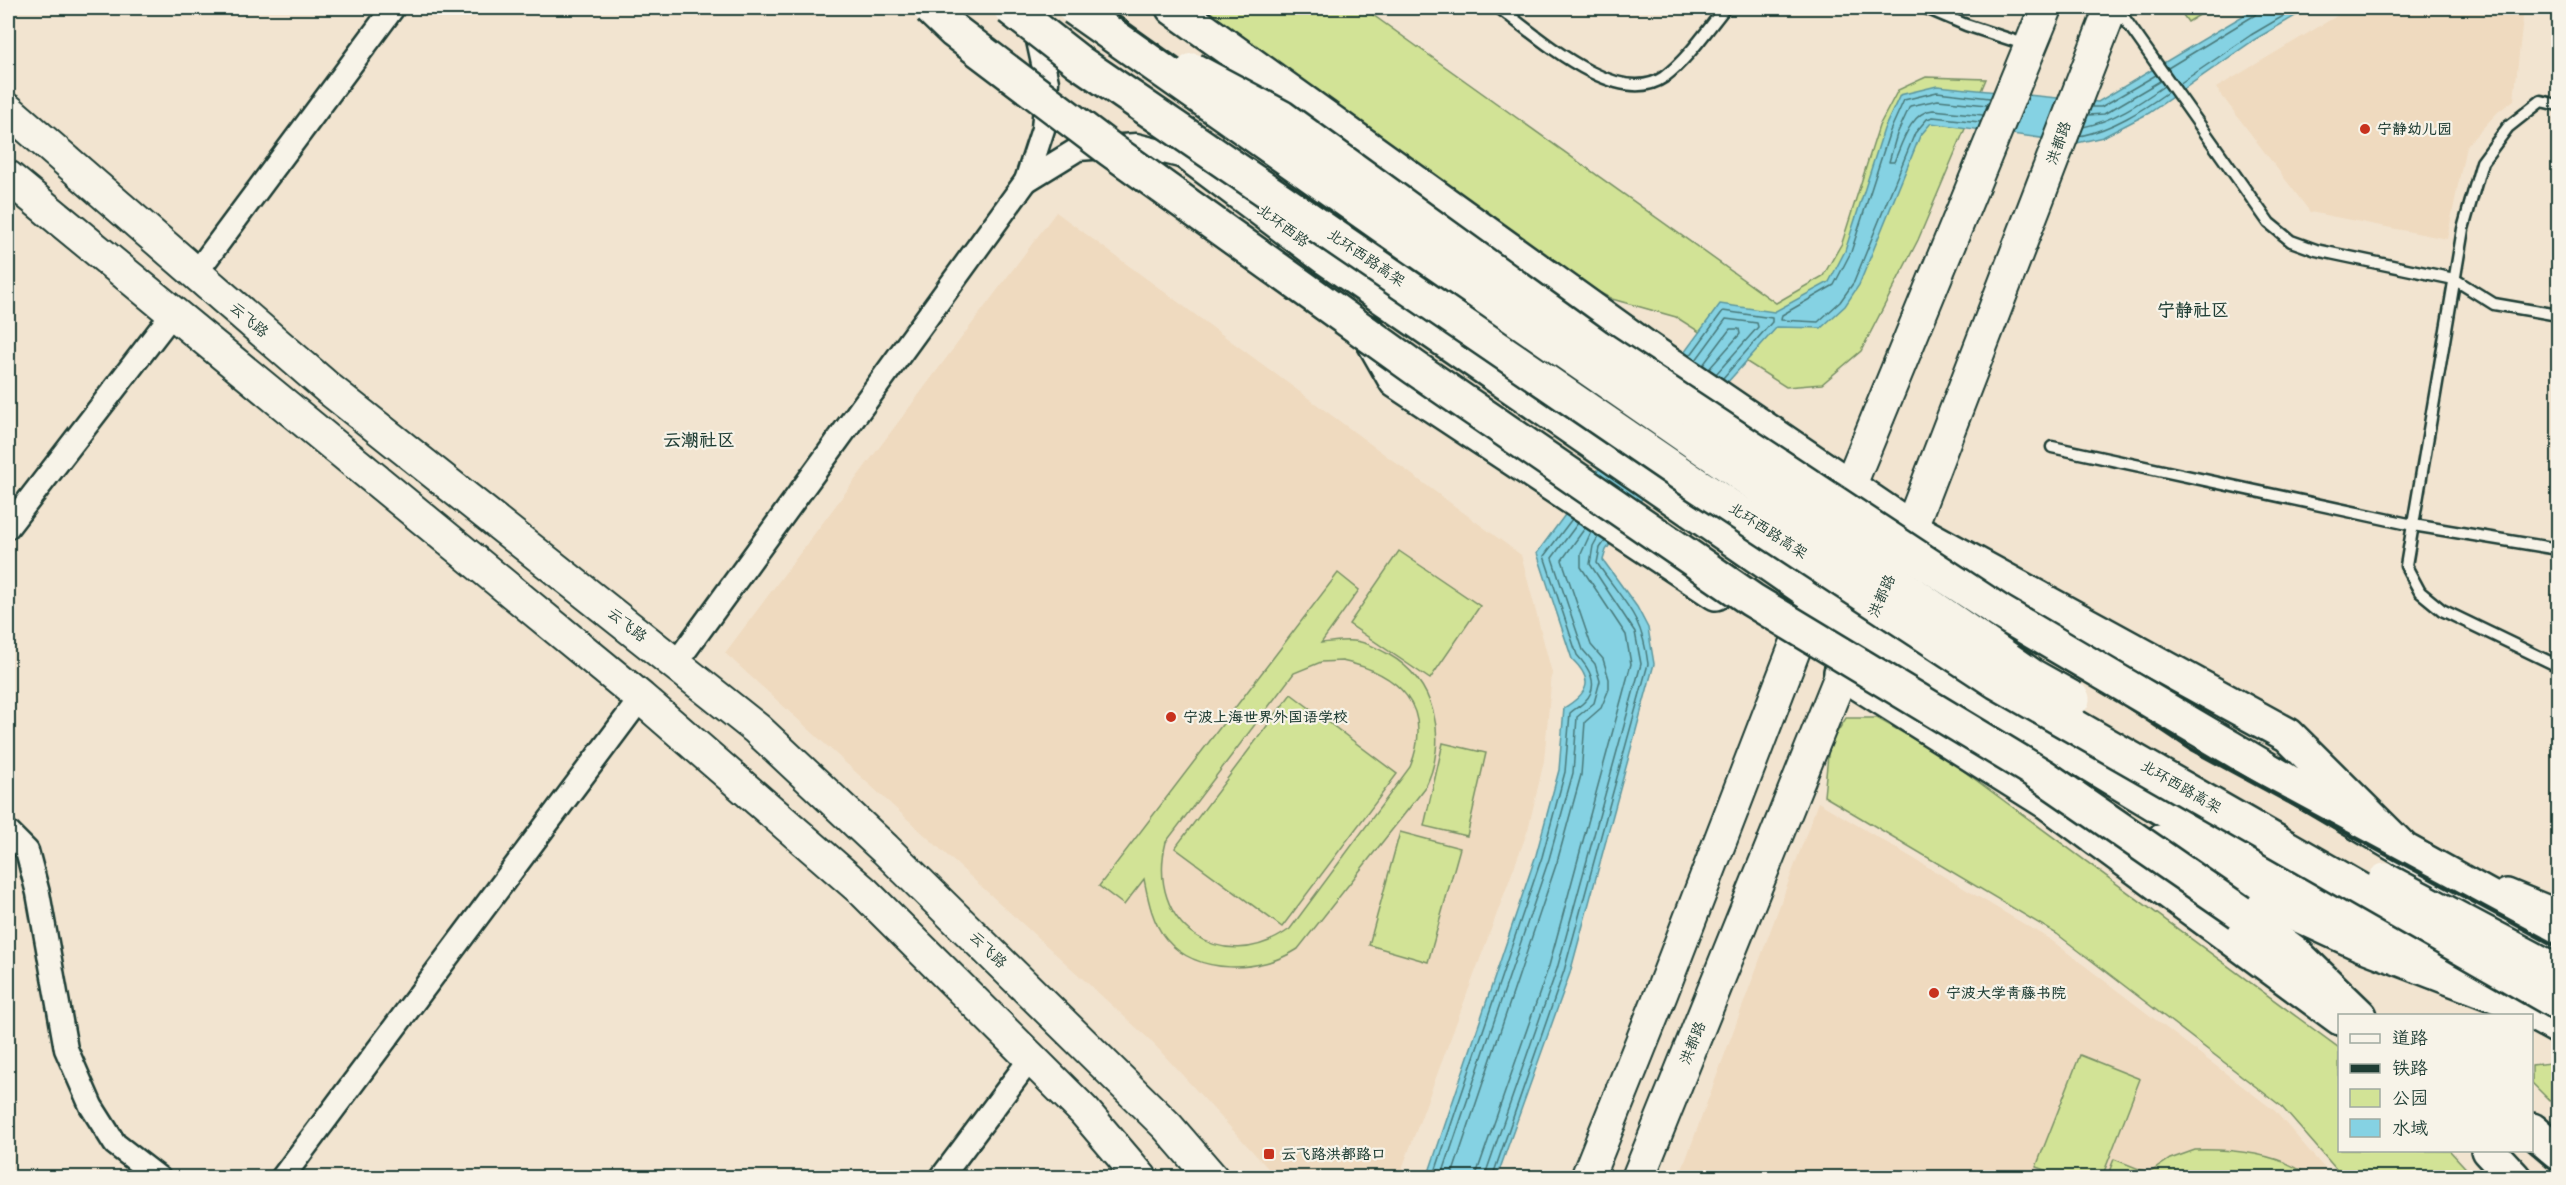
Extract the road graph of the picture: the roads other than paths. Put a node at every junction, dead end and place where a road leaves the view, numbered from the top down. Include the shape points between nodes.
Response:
1 (393, 8) edge
2 (930, 8) edge
3 (1004, 8) edge
4 (1010, 8) edge
5 (1075, 8) edge
6 (1173, 8) edge
7 (1499, 8) edge
8 (1725, 8) edge
9 (1926, 8) edge
10 (2046, 8) edge
11 (2111, 8) edge
12 (2116, 8) edge
13 (1037, 36) junction
14 (2026, 57) junction
15 (2559, 105) edge
16 (8, 110) edge
17 (1196, 160) junction
18 (8, 177) edge
19 (1026, 181) junction
20 (1326, 258) junction
21 (196, 273) junction
22 (2454, 279) junction
23 (173, 313) junction
24 (2559, 315) edge
25 (2052, 447) dead end
26 (1850, 485) junction
27 (2413, 525) junction
28 (8, 527) edge
29 (1912, 529) junction
30 (2559, 549) edge
31 (1817, 595) junction
32 (1867, 630) junction
33 (1798, 645) junction
34 (676, 663) junction
35 (2559, 666) edge
36 (1842, 673) junction
37 (642, 698) junction
38 (8, 832) edge
39 (2404, 850) junction
40 (2463, 882) junction
41 (2246, 902) junction
42 (2559, 914) edge
43 (2559, 927) edge
44 (2559, 934) edge
45 (2559, 972) edge
46 (2512, 1002) junction
47 (2337, 1003) edge
48 (2559, 1003) edge
49 (2356, 1014) edge
50 (2369, 1014) edge
51 (2559, 1027) edge
52 (1031, 1058) junction
53 (2533, 1131) edge
54 (2490, 1152) edge
55 (2559, 1152) edge
56 (159, 1178) edge
57 (282, 1178) edge
58 (941, 1178) edge
59 (1141, 1178) edge
60 (1212, 1178) edge
61 (1587, 1178) edge
62 (1638, 1178) edge
63 (2514, 1178) edge

1 - 21 street
2 - 41 main road, bridge via 954,31 1111,150 1415,368 1752,600
3 - 13 main road, 北环西路
4 - 48 main road, 北环西路高架, bridge via 1079,62 1693,482 1996,682
5 - 39 main road, bridge via 1281,117 1617,359 2000,612
5 - 45 main road, 北环西路高架, bridge via 2032,676 2387,881
6 - 26 main road via 1646,348
7 - 8 lane via 1576,65 1617,82 1641,85 1663,78
9 - 14 lane
10 - 14 main road
11 - 29 main road, 洪都路
12 - 22 lane via 2269,223 2291,241 2316,250
13 - 17 main road, 北环西路
13 - 19 street via 1047,82 1043,129
14 - 26 main road
15 - 22 lane via 2541,102 2508,127 2482,162
16 - 21 main road, 云飞路
17 - 19 street via 1136,145 1078,149
17 - 20 main road, 北环西路
18 - 23 main road
19 - 34 street
20 - 31 main road, 北环西路 via 1684,508
20 - 33 main road via 1396,381 1661,559
21 - 34 main road, 云飞路 via 329,389
22 - 24 lane via 2494,304
22 - 27 lane
23 - 28 street
23 - 37 main road
25 - 27 lane
26 - 29 main road
26 - 31 main road
27 - 30 lane
27 - 35 lane via 2406,566 2420,592 2442,610
29 - 32 main road, 洪都路
29 - 39 main road via 2288,735
31 - 32 main road, 北环西路
31 - 33 main road
32 - 36 main road, 洪都路
32 - 46 main road, 北环西路 via 2230,849
33 - 36 main road
33 - 61 main road
34 - 60 main road, 云飞路 via 757,729 885,849 1167,1126
36 - 47 main road via 2047,802
36 - 62 main road, 洪都路
37 - 52 main road via 864,892
37 - 57 street
38 - 56 street via 27,851 66,1049 91,1106 115,1144
39 - 40 main road
39 - 42 street
40 - 43 main road
40 - 44 main road
41 - 46 main road
41 - 47 main road
46 - 51 main road
47 - 49 main road
47 - 50 main road
52 - 58 street
52 - 59 main road via 1084,1111
53 - 55 main road
54 - 63 main road

